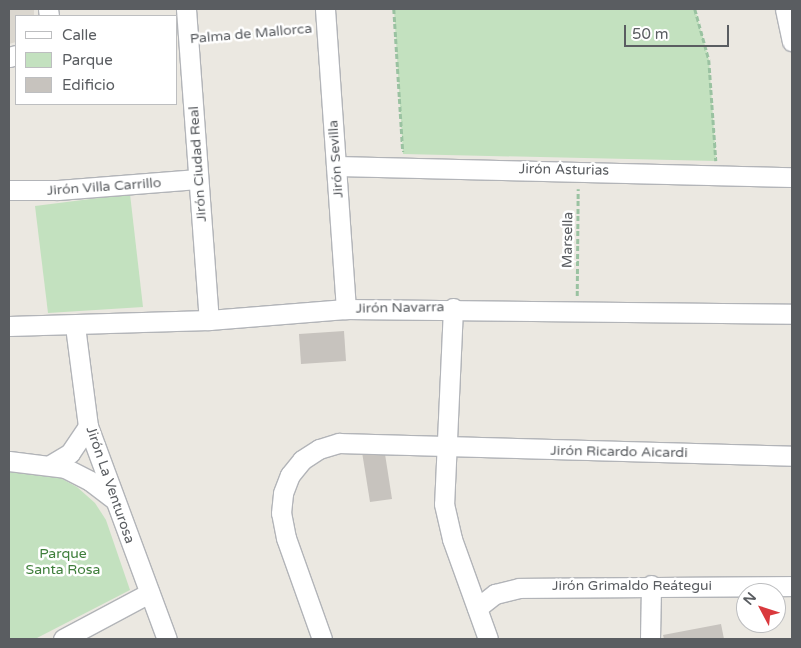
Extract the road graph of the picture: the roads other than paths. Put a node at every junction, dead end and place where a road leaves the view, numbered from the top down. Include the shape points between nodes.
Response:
1 (186, 9) edge
2 (325, 9) edge
3 (785, 9) edge
4 (182, 40) edge
5 (792, 41) edge
6 (336, 166) junction
7 (792, 177) edge
8 (198, 180) junction
9 (9, 190) edge
10 (453, 308) junction
11 (346, 309) junction
12 (792, 314) edge
13 (209, 320) junction
14 (9, 326) edge
15 (75, 326) junction
16 (88, 426) junction
17 (446, 448) junction
18 (792, 456) edge
19 (9, 461) edge
20 (52, 464) junction
21 (114, 499) junction
22 (651, 585) junction
23 (792, 586) edge
24 (150, 593) junction
25 (477, 608) junction
26 (63, 639) edge
27 (167, 639) edge
28 (322, 639) edge
29 (488, 639) edge
30 (650, 639) edge

1 - 4 street, Jirón Ciudad Real
2 - 6 street, Jirón Sevilla
3 - 5 street
4 - 8 street, Jirón Ciudad Real
6 - 7 street, Jirón Asturias
6 - 11 street, Jirón Sevilla
8 - 9 street, Jirón Villa Carrillo via 58,190
8 - 13 street, Jirón Ciudad Real
10 - 11 street, Jirón Navarra
10 - 12 street, Jirón Navarra
10 - 17 street
11 - 13 street, Jirón Navarra
13 - 15 street, Jirón Navarra
14 - 15 street, Jirón Navarra
15 - 16 street, Jirón La Venturosa
16 - 20 street via 70,454
16 - 21 street, Jirón La Venturosa
17 - 18 street, Jirón Ricardo Aicardi
17 - 25 street via 444,504
17 - 28 street, Jirón Ricardo Aicardi via 339,443 319,449 302,460 290,475 283,493 281,513 286,538
19 - 20 street
20 - 21 street via 78,474
21 - 24 street, Jirón La Venturosa
22 - 23 street, Jirón Grimaldo Reátegui
22 - 25 street, Jirón Grimaldo Reátegui via 519,588 495,594
22 - 30 street
24 - 26 street
24 - 27 street, Jirón La Venturosa
25 - 29 street

